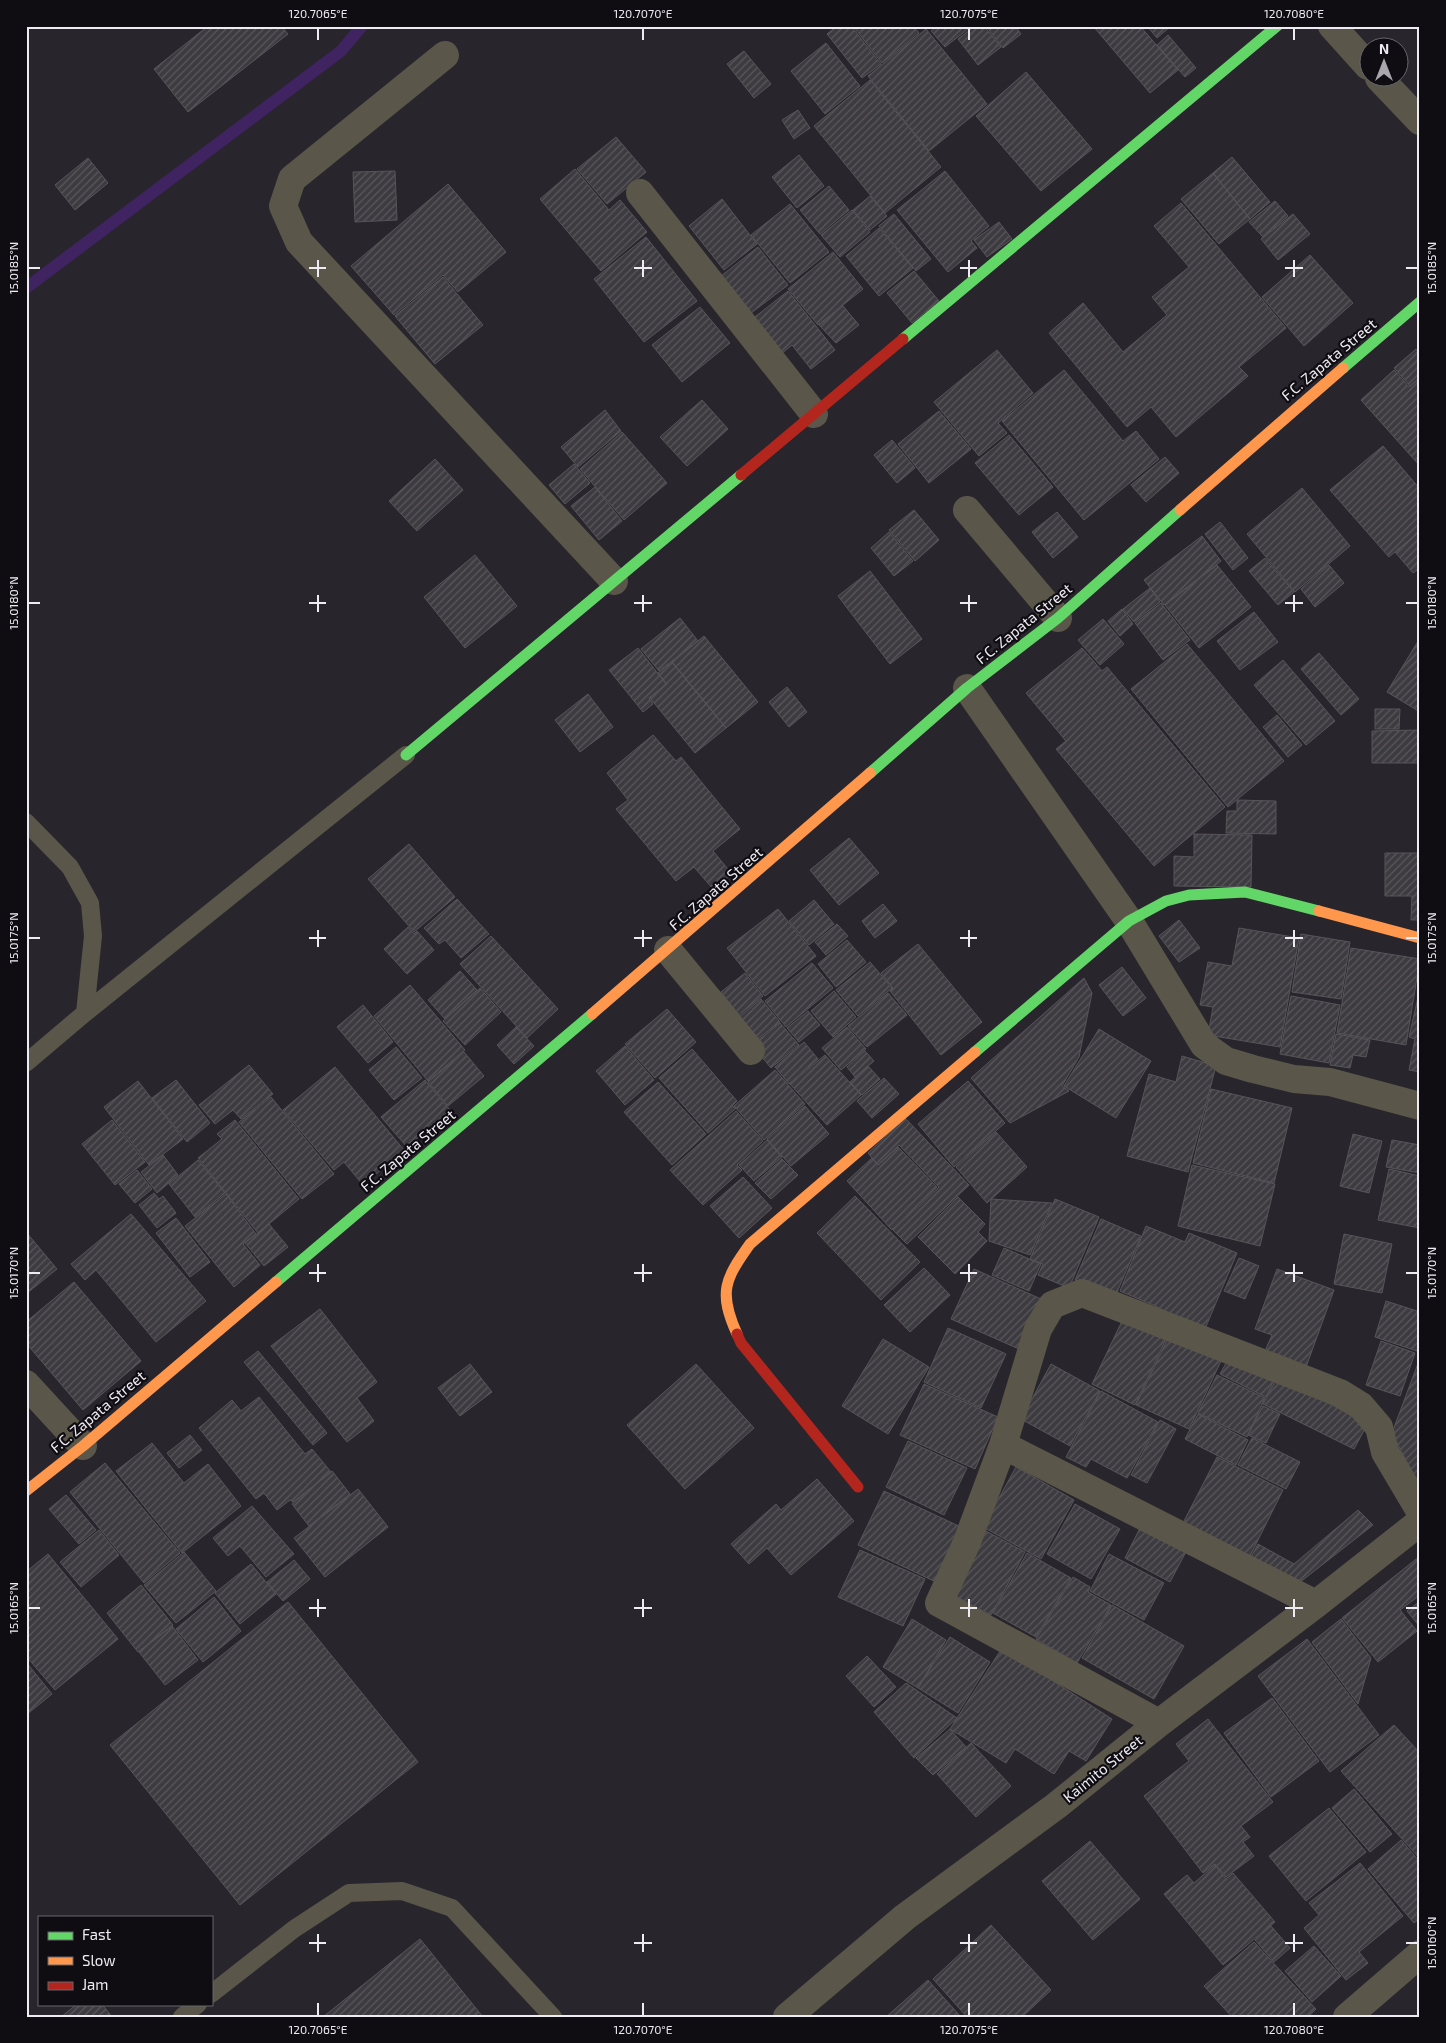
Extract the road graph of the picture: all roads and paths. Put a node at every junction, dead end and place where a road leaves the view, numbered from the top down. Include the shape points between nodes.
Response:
1 (1277, 26) edge
2 (1341, 29) edge
3 (1358, 52) edge
4 (444, 55) dead end
5 (1389, 88) edge
6 (1420, 121) edge
7 (640, 194) dead end
8 (1420, 302) edge
9 (814, 414) junction
10 (967, 510) dead end
11 (614, 581) junction
12 (1058, 618) junction
13 (967, 688) junction
14 (406, 755) joint
15 (26, 822) edge
16 (1129, 921) junction
17 (1420, 938) edge
18 (668, 950) junction
19 (85, 1013) junction
20 (751, 1051) dead end
21 (26, 1063) edge
22 (1420, 1106) edge
23 (26, 1384) edge
24 (1003, 1445) junction
25 (83, 1446) junction
26 (858, 1488) dead end
27 (26, 1491) edge
28 (1420, 1511) edge
29 (1420, 1522) edge
30 (1316, 1604) junction
31 (1159, 1722) junction
32 (1420, 1954) edge
33 (212, 1993) edge
34 (196, 2006) edge
35 (182, 2017) edge
36 (554, 2017) edge
37 (786, 2017) edge
38 (1347, 2017) edge

1 - 9 street
2 - 3 street
4 - 11 street via 292,179 283,206 299,242
5 - 6 street
7 - 9 street
8 - 12 street, F.C. Zapata Street
9 - 11 street
10 - 12 street
11 - 14 street
12 - 13 street, F.C. Zapata Street
13 - 16 street
13 - 18 street, F.C. Zapata Street
14 - 19 lane
15 - 19 lane via 70,867 90,903 93,936
16 - 17 street via 1166,901 1189,895 1245,892
16 - 22 street via 1204,1045 1226,1061 1294,1079 1330,1082
16 - 26 street via 750,1244 730,1274 726,1296 730,1323 741,1343
18 - 20 street
18 - 25 street, F.C. Zapata Street
19 - 21 lane
23 - 25 street
24 - 28 street via 1038,1329 1052,1305 1082,1293 1340,1393 1361,1406 1379,1426 1384,1452
24 - 30 street
24 - 31 street via 967,1542 939,1603
25 - 27 street, F.C. Zapata Street
29 - 30 street, Kaimito Street
30 - 31 street, Kaimito Street
31 - 37 street, Kaimito Street via 1056,1806 905,1917
32 - 38 street
33 - 36 lane via 294,1929 349,1893 402,1891 452,1908
34 - 35 lane

